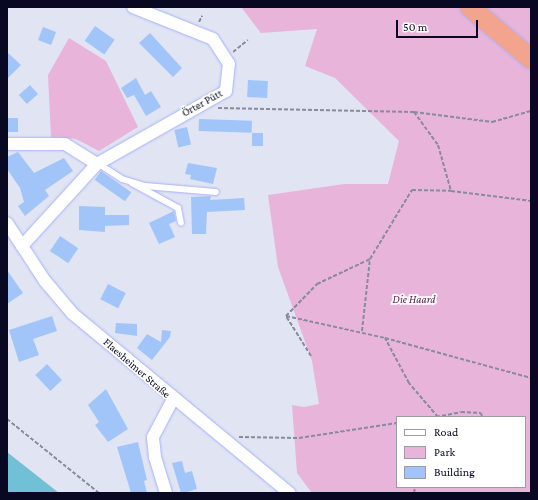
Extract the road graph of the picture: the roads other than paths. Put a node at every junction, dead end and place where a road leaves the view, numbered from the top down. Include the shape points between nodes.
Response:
1 (132, 7) edge
2 (470, 7) edge
3 (531, 59) edge
4 (7, 144) edge
5 (97, 164) junction
6 (131, 182) junction
7 (216, 192) dead end
8 (7, 223) edge
9 (182, 223) dead end
10 (22, 246) junction
11 (173, 399) junction
12 (166, 493) edge
13 (288, 493) edge

1 - 5 street, Örter Pütt via 213,39 230,64 226,91
2 - 3 highway
4 - 5 street via 65,144
5 - 6 lane
5 - 10 street, Örter Pütt
6 - 7 lane via 160,188
6 - 9 lane via 151,197 178,208
8 - 10 street, Flaesheimer Straße
10 - 11 street, Flaesheimer Straße via 73,314
11 - 12 street via 153,437 155,457
11 - 13 street, Flaesheimer Straße

